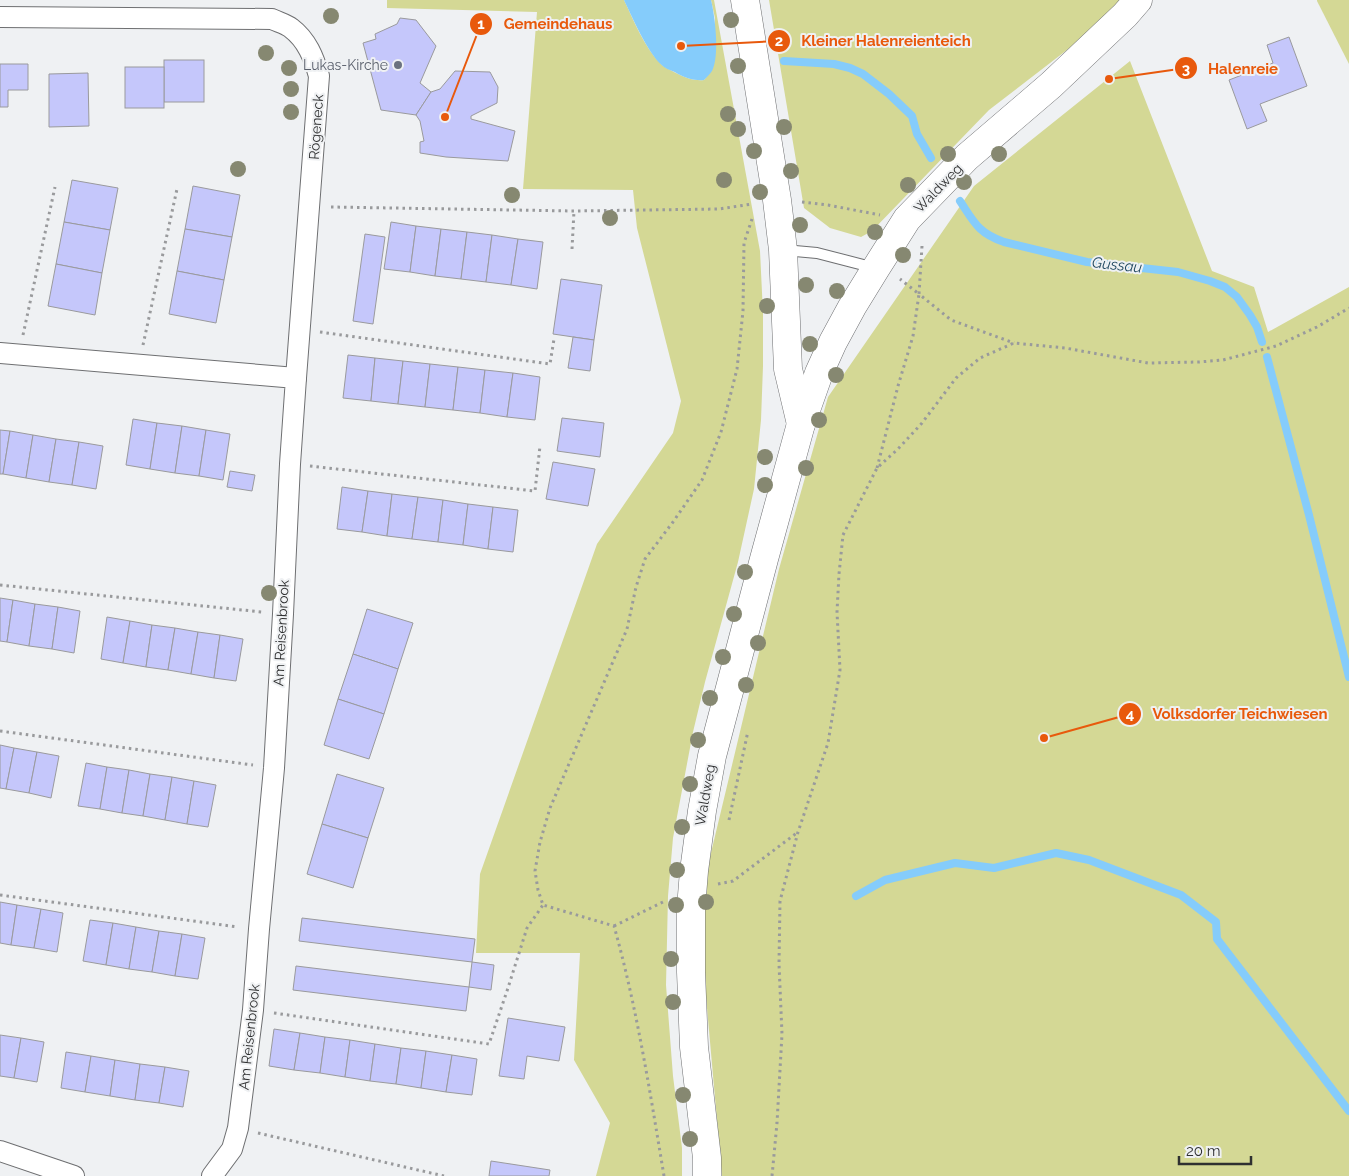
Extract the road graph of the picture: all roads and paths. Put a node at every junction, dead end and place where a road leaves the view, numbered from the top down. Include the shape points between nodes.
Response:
1 (745, 0) edge
2 (1138, 0) edge
3 (0, 17) edge
4 (55, 187) dead end
5 (177, 189) dead end
6 (767, 201) junction
7 (310, 206) junction
8 (574, 210) junction
9 (922, 240) dead end
10 (917, 248) dead end
11 (572, 249) dead end
12 (783, 250) junction
13 (876, 268) junction
14 (1349, 308) edge
15 (300, 329) junction
16 (554, 339) dead end
17 (10, 354) edge
18 (139, 365) junction
19 (296, 378) junction
20 (801, 424) junction
21 (540, 446) dead end
22 (290, 464) junction
23 (877, 468) junction
24 (0, 585) edge
25 (283, 614) junction
26 (748, 728) dead end
27 (0, 731) edge
28 (274, 768) junction
29 (728, 826) dead end
30 (798, 832) junction
31 (718, 875) dead end
32 (692, 890) junction
33 (0, 895) edge
34 (543, 905) junction
35 (614, 926) junction
36 (259, 930) junction
37 (253, 1010) junction
38 (238, 1128) junction
39 (0, 1152) edge
40 (74, 1176) edge
41 (212, 1176) edge
42 (444, 1176) edge
43 (664, 1176) edge
44 (707, 1176) edge
45 (772, 1176) edge

1 - 6 main road, Waldweg
2 - 13 main road, Waldweg via 1051,84 967,158 907,219
3 - 7 street, Rögeneck via 272,19 290,27 306,44 320,76
4 - 17 path
5 - 18 path
6 - 8 path via 719,209
6 - 12 main road, Waldweg
6 - 34 path via 744,243 743,311 737,369 721,432 702,480 645,559 627,629 550,808 535,872
7 - 8 path
7 - 15 street, Rögeneck
8 - 11 path
9 - 10 path
12 - 13 lane via 817,253
12 - 20 main road, Waldweg via 788,369
13 - 20 main road, Waldweg via 833,342
13 - 23 path via 897,277 919,294 913,336
14 - 23 path via 1276,346 1223,360 1148,363 1065,348 1014,343 980,358 956,378 922,423
15 - 16 path via 550,364
15 - 19 street, Rögeneck
17 - 18 street
18 - 19 street
19 - 22 street, Am Reisenbrook
20 - 32 main road, Waldweg via 712,756
21 - 22 path via 535,490
22 - 25 street, Am Reisenbrook
23 - 30 path via 844,535 838,593 840,670 828,743
24 - 25 path
25 - 28 street, Am Reisenbrook
26 - 29 path
27 - 28 path
28 - 36 street, Am Reisenbrook
30 - 31 path via 733,881 716,885
30 - 45 path via 780,901 782,1034
32 - 35 path
32 - 44 main road, Waldweg via 690,972
33 - 36 path
34 - 35 path
34 - 37 path via 527,928 489,1044
35 - 43 path via 645,1059
36 - 37 street, Am Reisenbrook
37 - 38 street, Am Reisenbrook
38 - 41 street, Am Reisenbrook via 232,1149
38 - 42 path
39 - 40 street

